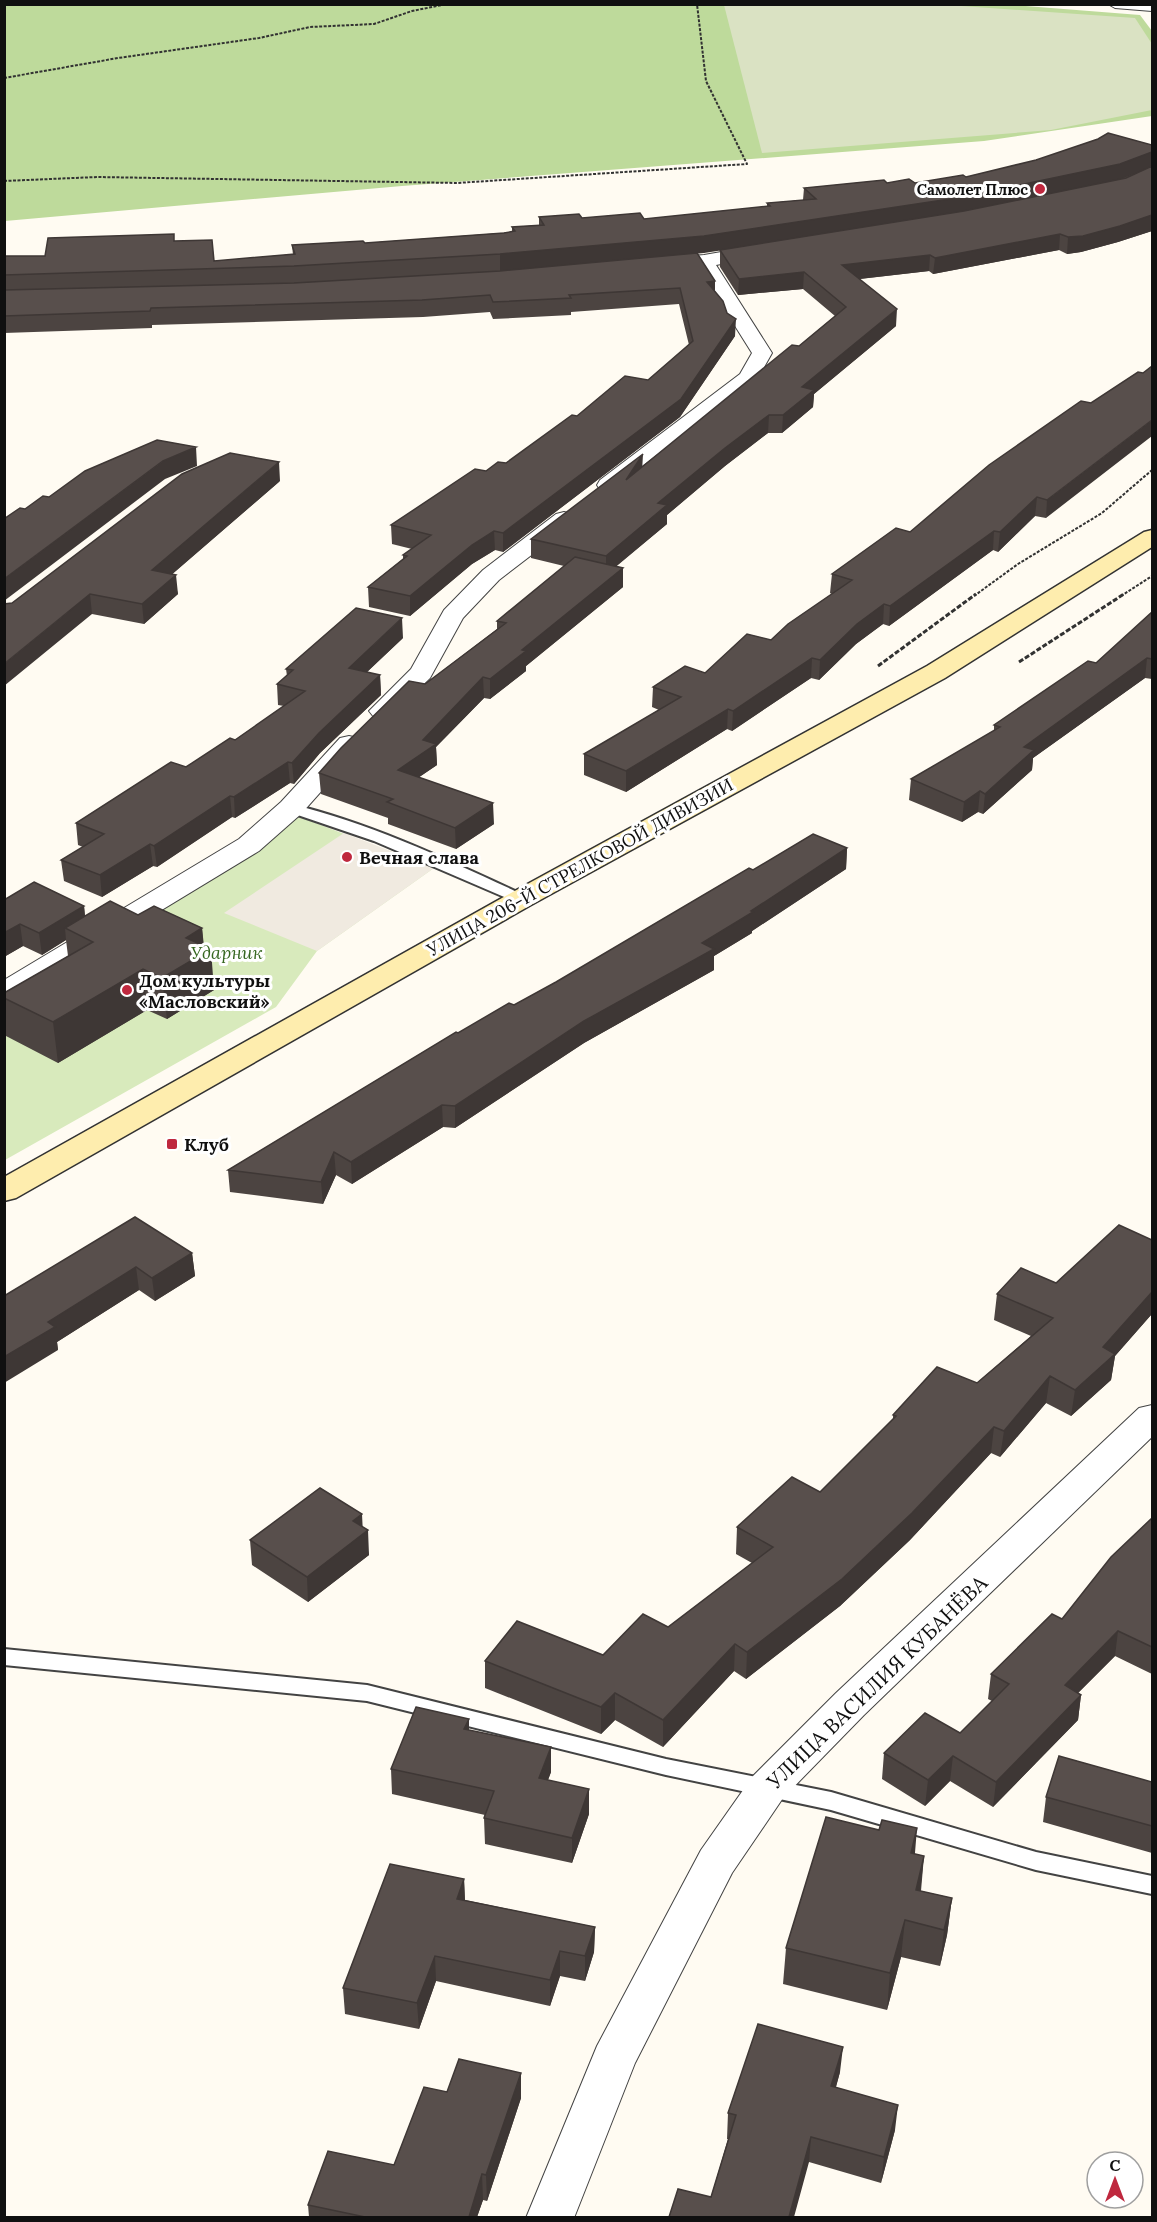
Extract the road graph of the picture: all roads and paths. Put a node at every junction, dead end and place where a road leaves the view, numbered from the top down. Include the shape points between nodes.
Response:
1 (447, 4) edge
2 (697, 4) edge
3 (1115, 4) edge
4 (1152, 7) edge
5 (4, 78) edge
6 (4, 180) edge
7 (779, 248) edge
8 (704, 261) junction
9 (636, 267) edge
10 (1152, 537) edge
11 (1152, 576) edge
12 (1019, 662) dead end
13 (291, 808) junction
14 (522, 899) junction
15 (4, 993) edge
16 (4, 1191) edge
17 (1152, 1417) edge
18 (4, 1657) edge
19 (768, 1787) junction
20 (1152, 1884) edge
21 (550, 2217) edge

1 - 5 path via 412,10 374,24 310,27
2 - 6 path via 706,81 747,164 457,183 97,177
3 - 4 street
7 - 8 street
8 - 9 street
8 - 13 street via 762,353 748,378 491,575 453,615 421,673 331,760
10 - 14 main road, УЛИЦА 206-Й СТРЕЛКОВОЙ ДИВИЗИИ via 936,672
11 - 12 path
13 - 14 lane via 328,818 448,865
13 - 15 street via 249,845
14 - 16 main road, УЛИЦА 206-Й СТРЕЛКОВОЙ ДИВИЗИИ
17 - 19 street, УЛИЦА ВАСИЛИЯ КУБАНЁВА
18 - 19 lane via 367,1693 666,1767
19 - 20 lane via 831,1801 1036,1861
19 - 21 street, УЛИЦА ВАСИЛИЯ КУБАНЁВА via 716,1862 612,2060

